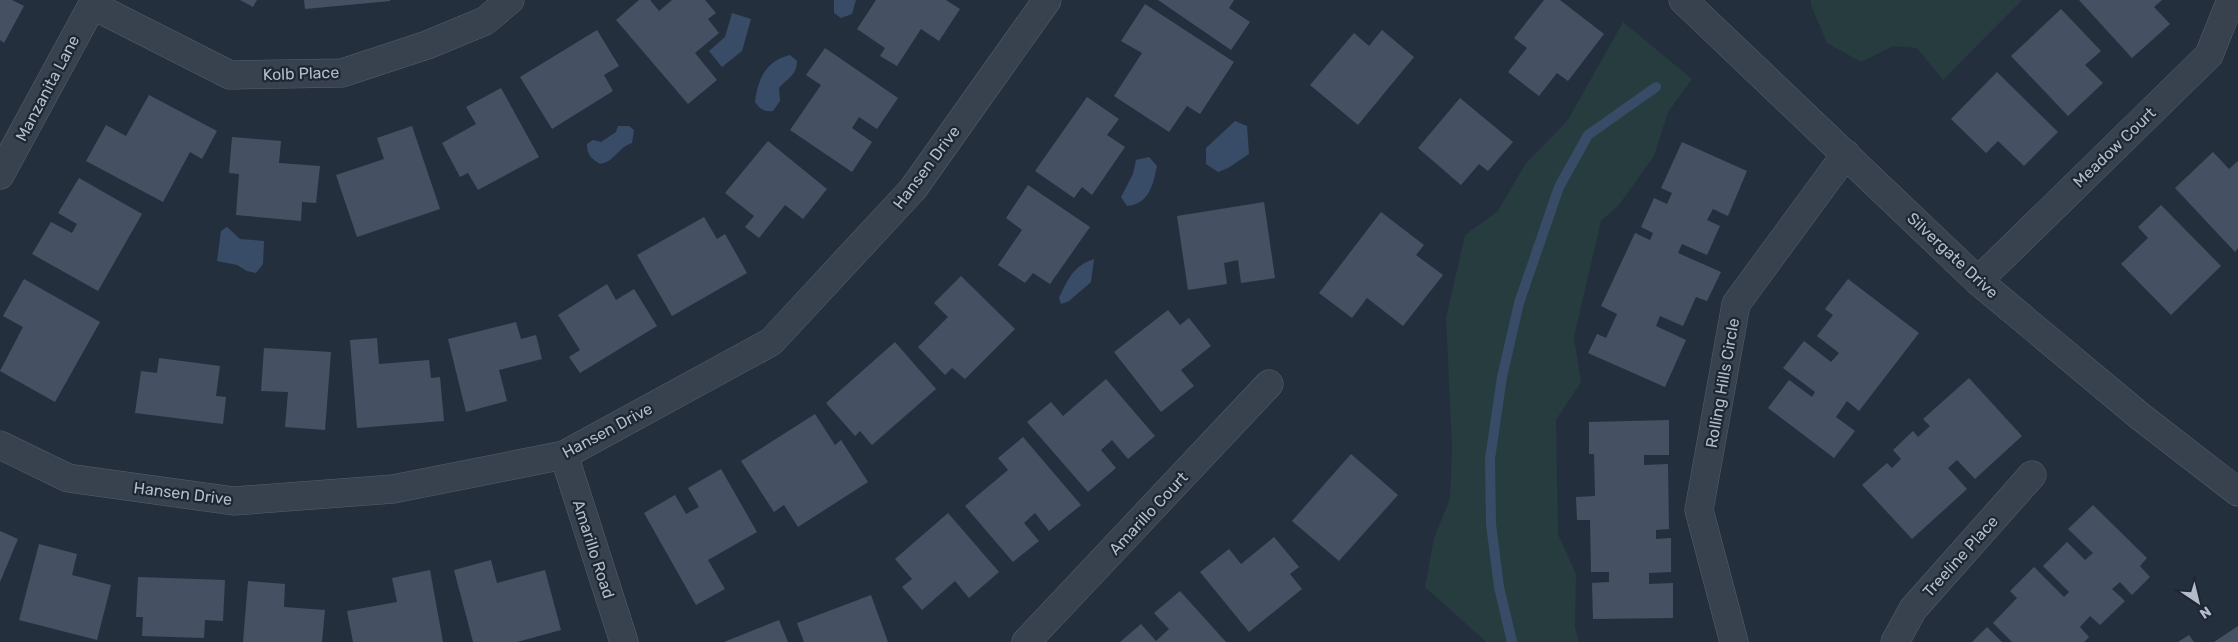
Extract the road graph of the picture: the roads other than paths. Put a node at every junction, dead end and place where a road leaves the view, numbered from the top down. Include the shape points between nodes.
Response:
1 (510, 0) edge
2 (1047, 0) edge
3 (1683, 0) edge
4 (2231, 0) edge
5 (93, 2) edge
6 (1846, 154) junction
7 (0, 175) edge
8 (1978, 281) junction
9 (1269, 384) dead end
10 (0, 445) edge
11 (564, 455) junction
12 (2032, 475) dead end
13 (2238, 492) edge
14 (624, 642) edge
15 (1026, 642) edge
16 (1734, 642) edge
17 (1895, 642) edge

1 - 5 street, Kolb Place via 485,21 427,45 342,73 230,75
2 - 11 street, Hansen Drive via 913,189 771,342
3 - 6 street, Silvergate Drive
4 - 8 street, Meadow Court via 2208,55
5 - 7 street, Manzanita Lane
6 - 8 street, Silvergate Drive
6 - 16 street, Rolling Hills Circle via 1736,304 1699,510
8 - 13 street, Silvergate Drive
9 - 15 street, Amarillo Court
10 - 11 street, Hansen Drive via 68,478 234,501 393,489
11 - 14 street, Amarillo Road
12 - 17 street, Treeline Place via 1913,609

